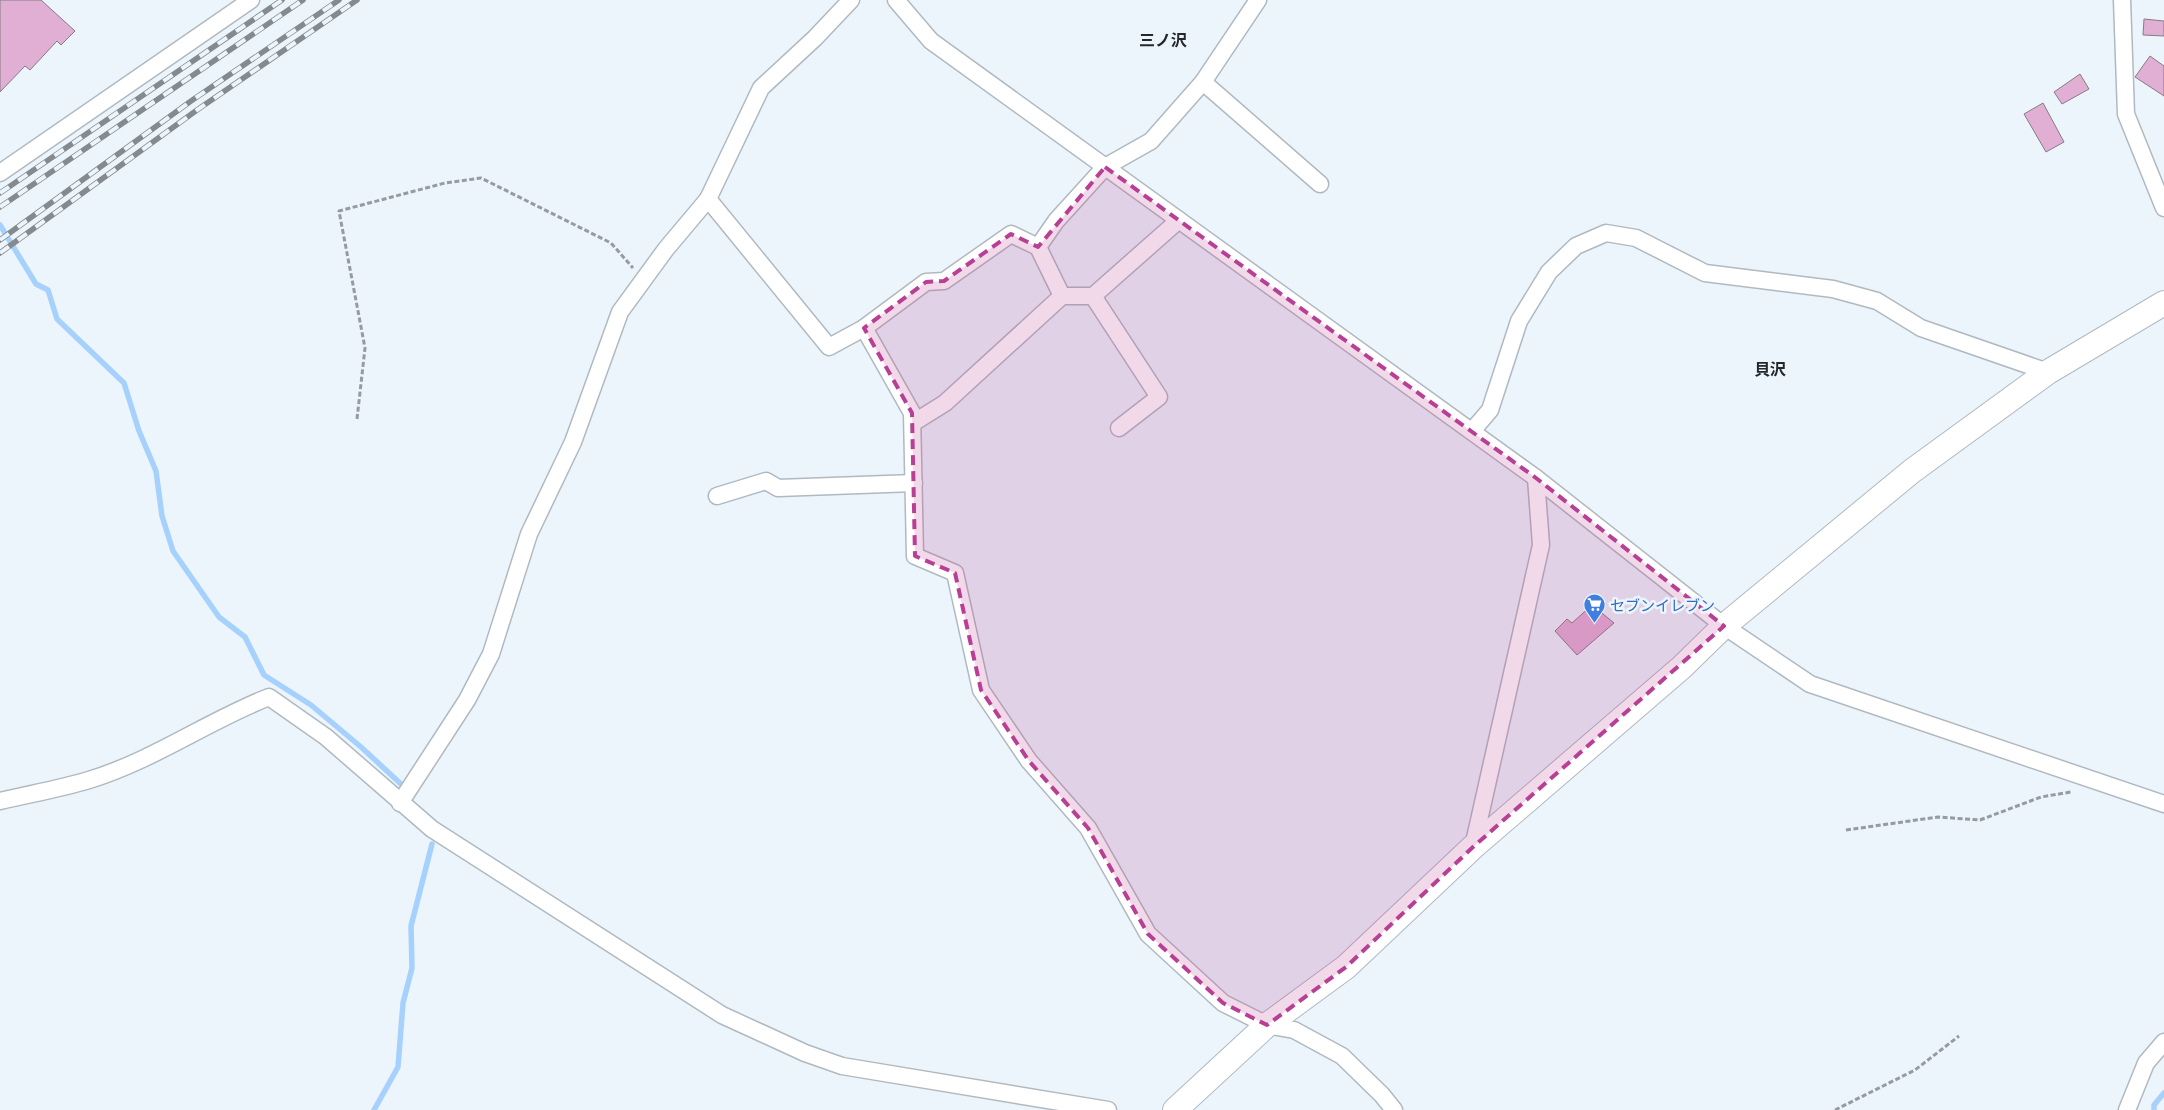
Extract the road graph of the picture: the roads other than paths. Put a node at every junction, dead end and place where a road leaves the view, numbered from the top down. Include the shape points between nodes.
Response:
1 (251, 0) edge
2 (851, 0) edge
3 (896, 0) edge
4 (1258, 0) edge
5 (2122, 0) edge
6 (1203, 82) junction
7 (1105, 167) junction
8 (0, 173) edge
9 (1320, 184) dead end
10 (708, 199) junction
11 (2164, 208) edge
12 (1179, 220) junction
13 (1038, 247) junction
14 (1062, 296) junction
15 (1093, 296) junction
16 (2164, 303) edge
17 (864, 328) junction
18 (2048, 372) junction
19 (913, 423) junction
20 (1119, 428) dead end
21 (1472, 431) junction
22 (1536, 478) junction
23 (914, 483) junction
24 (717, 496) dead end
25 (1724, 626) junction
26 (0, 801) edge
27 (400, 803) junction
28 (2164, 804) edge
29 (1473, 847) junction
30 (1267, 1025) junction
31 (2164, 1042) edge
32 (1108, 1110) edge
33 (1175, 1110) edge
34 (1394, 1110) edge
35 (2127, 1110) edge

1 - 8 street
2 - 10 street via 761,88
3 - 7 street via 931,41
4 - 6 street
5 - 11 street via 2126,114
6 - 7 street via 1151,141
6 - 9 street
7 - 12 street
7 - 13 street
10 - 17 street via 829,347
10 - 27 street via 620,312 573,442 528,534 491,654 467,700
12 - 15 street
12 - 21 street
13 - 14 street
13 - 17 street via 1011,234 944,281 926,282
14 - 15 street
14 - 19 street via 945,403
15 - 20 street via 1159,397
16 - 18 street
17 - 19 street via 912,414
18 - 21 street via 1921,328 1877,301 1832,289 1705,273 1636,238 1606,233 1576,246 1549,272 1519,321 1490,410
18 - 25 street via 1912,471
19 - 23 street
21 - 22 street
22 - 25 street
22 - 29 street via 1541,545
23 - 24 street via 778,488 766,481
23 - 30 street via 916,556 955,573 981,690 1030,762 1088,828 1148,934 1224,1003
25 - 28 street via 1810,684
25 - 29 street via 1682,668
26 - 27 street via 90,780 270,697 326,737
27 - 32 street via 432,829 722,1015 805,1053 842,1066
29 - 30 street via 1346,967
30 - 33 street
30 - 34 street via 1294,1030 1342,1056
31 - 35 street via 2146,1063

